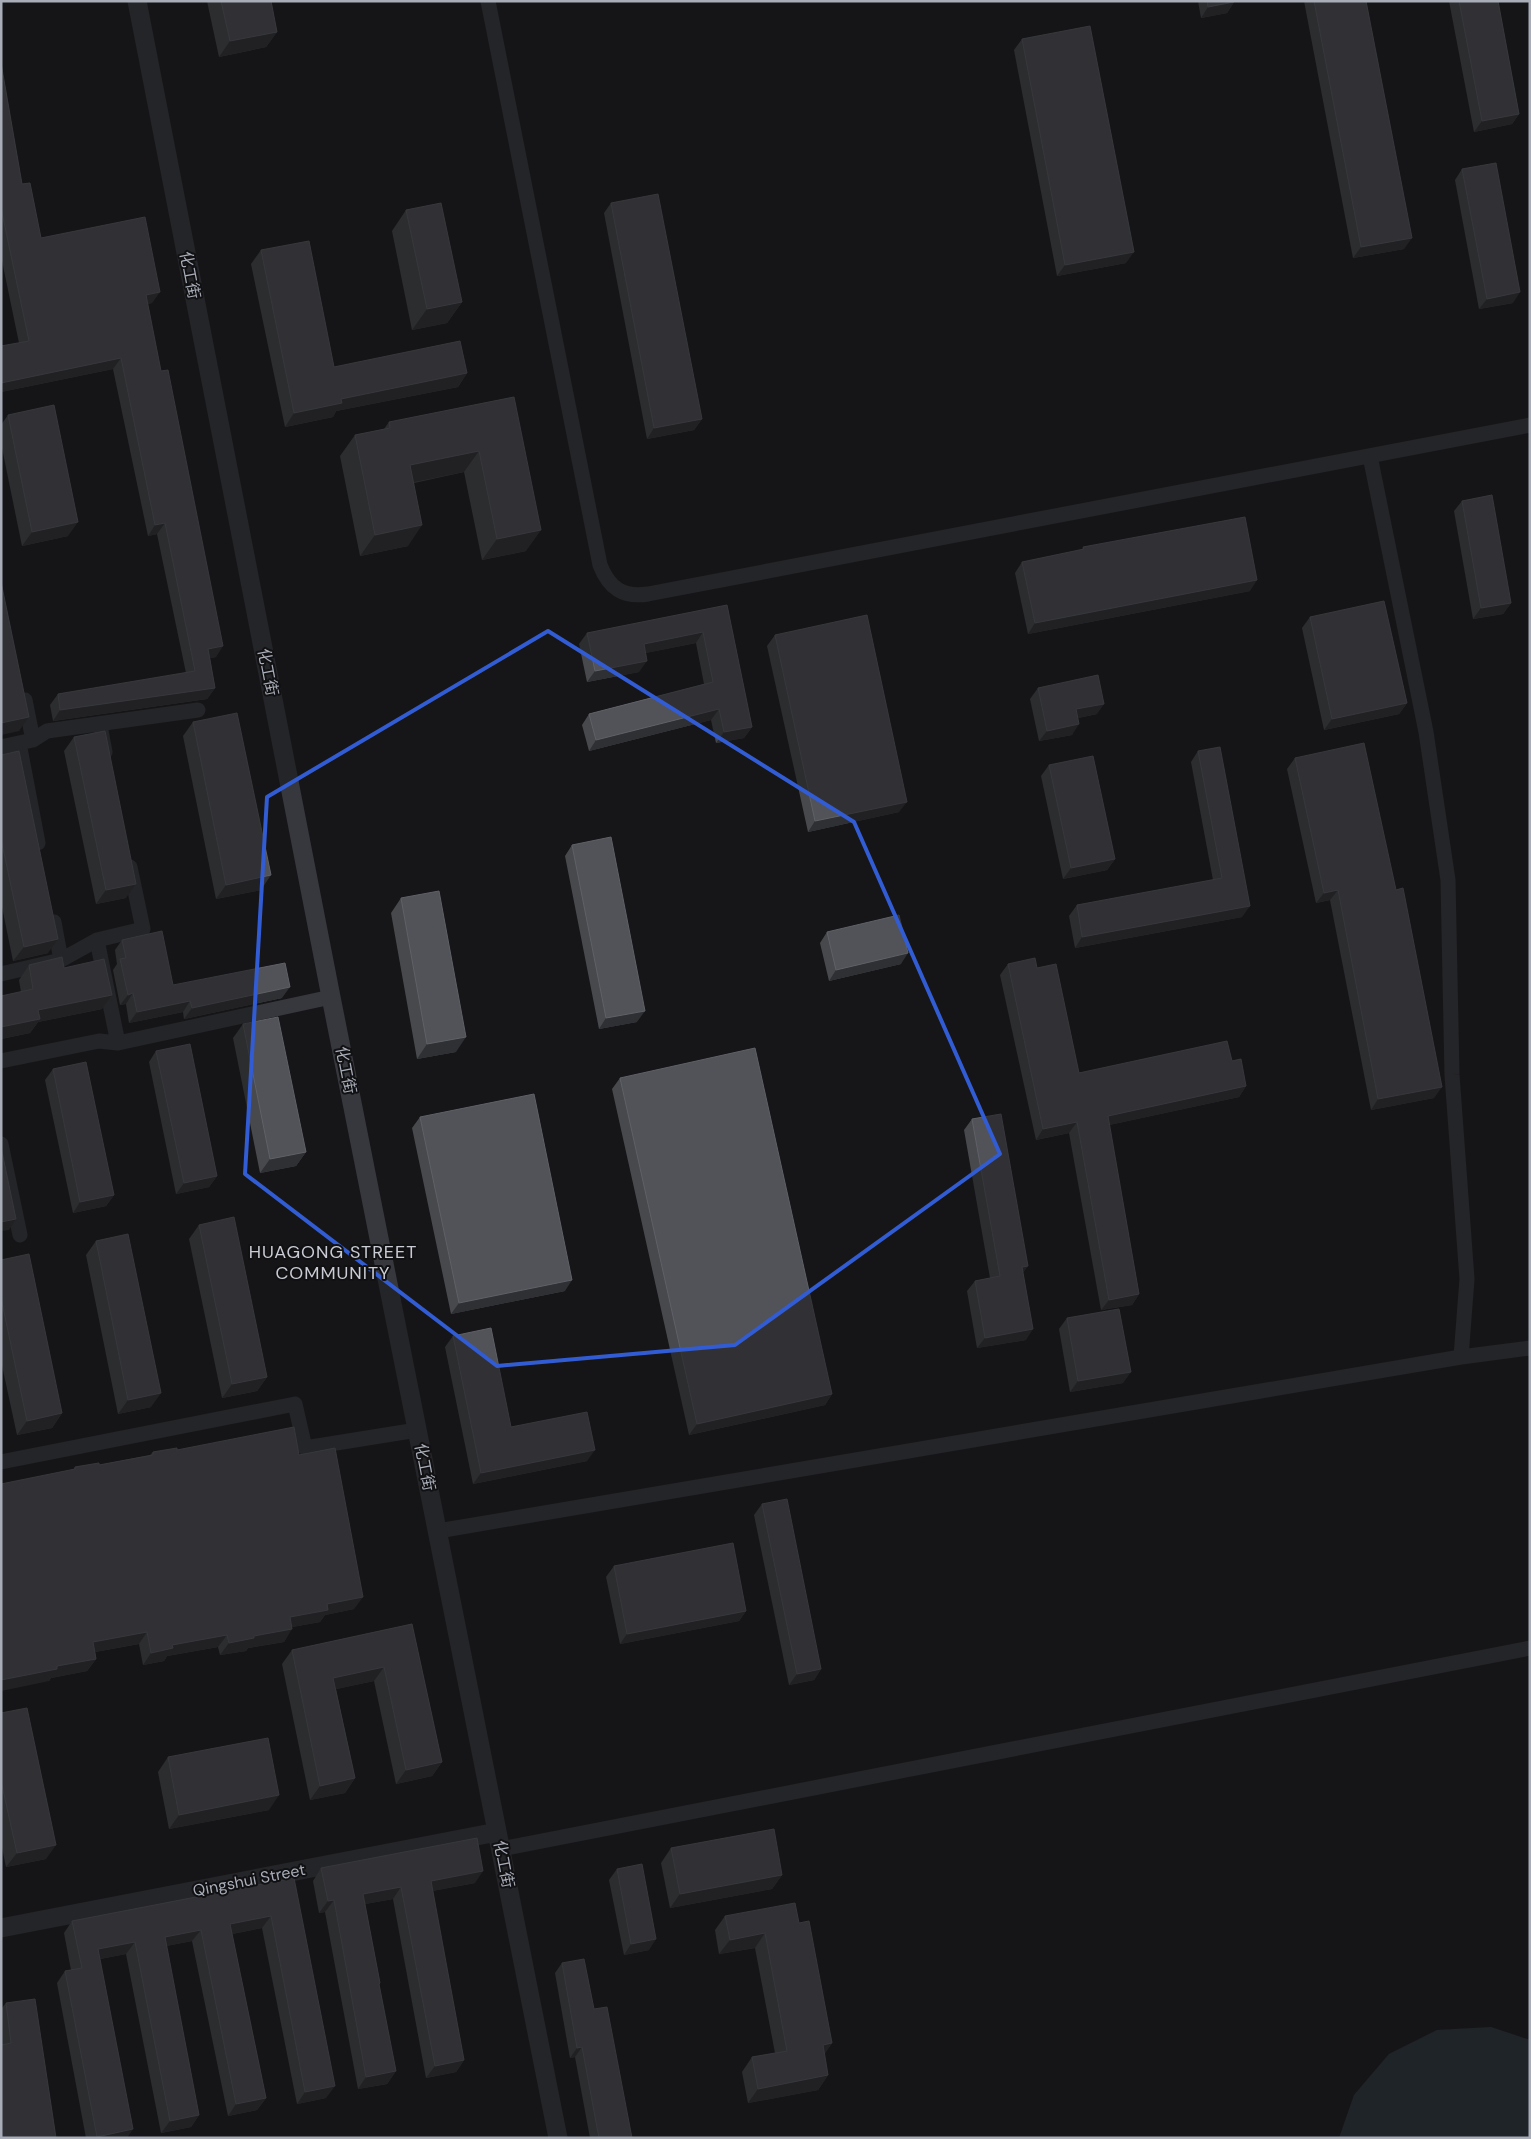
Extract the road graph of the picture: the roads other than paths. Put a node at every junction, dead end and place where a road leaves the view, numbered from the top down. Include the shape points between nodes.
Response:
1 (137, 1) edge
2 (488, 1) edge
3 (1530, 425) edge
4 (1370, 456) junction
5 (21, 683) edge
6 (198, 710) dead end
7 (100, 725) junction
8 (26, 742) junction
9 (1, 747) edge
10 (108, 764) edge
11 (127, 851) edge
12 (41, 856) edge
13 (50, 903) edge
14 (97, 940) junction
15 (61, 960) junction
16 (1, 974) edge
17 (331, 997) junction
18 (118, 1043) junction
19 (1, 1061) edge
20 (1, 1144) edge
21 (20, 1235) dead end
22 (1530, 1348) edge
23 (1461, 1357) junction
24 (417, 1430) junction
25 (1, 1462) edge
26 (438, 1531) junction
27 (1530, 1648) edge
28 (499, 1840) junction
29 (1, 1928) edge
30 (558, 2138) edge

1 - 17 street, 化工街
2 - 4 street via 600,565 605,578 623,594 648,594
3 - 4 street
4 - 23 street via 1426,732 1448,880 1452,1076 1467,1279
5 - 8 street
6 - 7 street
7 - 8 street via 46,731
7 - 10 street
8 - 9 street
8 - 12 street
11 - 14 street via 143,929
13 - 15 street
14 - 15 street
14 - 18 street
15 - 16 street
17 - 18 street
17 - 24 street, 化工街
18 - 19 street via 99,1041
20 - 21 street
22 - 23 street
23 - 26 street
24 - 25 street via 305,1448 295,1404
24 - 26 street, 化工街
26 - 28 street, 化工街
27 - 28 street
28 - 29 street, Qingshui Street
28 - 30 street, 化工街

